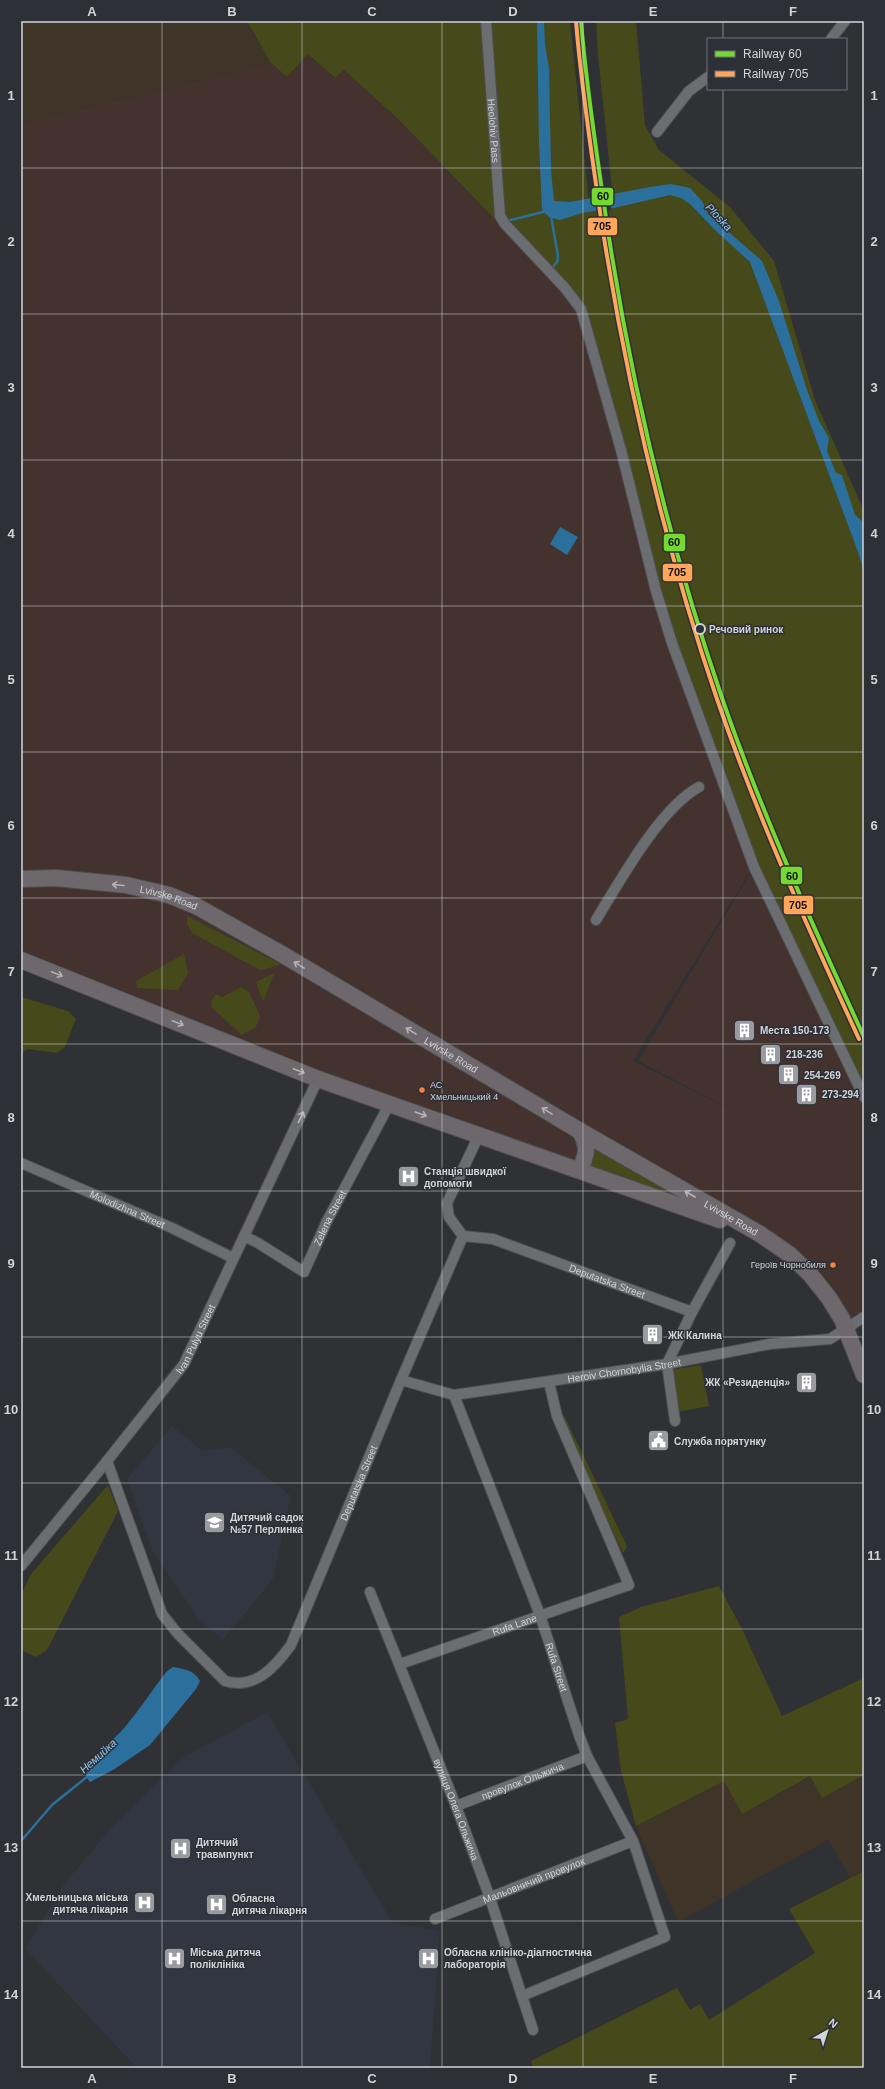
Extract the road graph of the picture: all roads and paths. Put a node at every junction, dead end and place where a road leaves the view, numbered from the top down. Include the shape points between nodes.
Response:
1 (486, 21) edge
2 (845, 21) edge
3 (832, 38) edge
4 (707, 78) edge
5 (657, 132) dead end
6 (699, 787) dead end
7 (21, 879) edge
8 (596, 920) dead end
9 (21, 960) edge
10 (318, 1079) junction
11 (864, 1097) edge
12 (390, 1103) junction
13 (580, 1131) junction
14 (480, 1135) junction
15 (21, 1163) edge
16 (580, 1170) junction
17 (760, 1234) junction
18 (244, 1236) junction
19 (463, 1236) junction
20 (730, 1243) dead end
21 (233, 1258) junction
22 (692, 1312) junction
23 (864, 1317) edge
24 (846, 1329) junction
25 (667, 1364) junction
26 (864, 1375) edge
27 (401, 1380) junction
28 (549, 1382) junction
29 (454, 1395) junction
30 (675, 1421) dead end
31 (107, 1461) junction
32 (21, 1566) edge
33 (370, 1592) dead end
34 (540, 1615) junction
35 (400, 1664) junction
36 (588, 1756) junction
37 (456, 1806) junction
38 (633, 1841) junction
39 (490, 1898) junction
40 (434, 1919) dead end
41 (522, 1996) junction
42 (533, 2030) dead end

1 - 11 street, Heolohiv Pass via 499,211 505,224 565,288 581,309 672,643 754,867
2 - 3 street
4 - 5 street via 689,91
6 - 8 street via 666,815 628,867
13 -> 7 main road, Lvivske Road via 289,958 196,906 170,895 126,885 56,878
9 -> 10 main road, Lvivske Road
10 - 12 main road, Lvivske Road
18 -> 10 street, Ivan Pulyu Street
12 -> 14 main road, Lvivske Road
12 - 18 street, Zelena Street via 327,1221 304,1272 258,1242
13 - 16 main road via 587,1146 587,1153
17 -> 13 main road, Lvivske Road
14 - 16 main road, Lvivske Road
14 - 19 street via 447,1203 449,1217
15 - 21 street, Molodizhna Street via 165,1225
16 - 17 main road, Lvivske Road
17 - 24 main road via 789,1254 810,1274 829,1298
18 - 21 street, Ivan Pulyu Street
19 - 22 street, Deputatska Street via 493,1239
19 - 27 street, Deputatska Street
20 - 22 street
21 - 31 street, Ivan Pulyu Street via 184,1364
22 - 25 street
23 - 24 street, Heroiv Chornobylia Street
24 - 25 street, Heroiv Chornobylia Street via 830,1339 770,1344
24 - 26 main road
25 - 28 street, Heroiv Chornobylia Street
25 - 30 street
27 - 29 street, Heroiv Chornobylia Street
27 - 31 street, Deputatska Street via 291,1645 268,1672 256,1680 235,1684 225,1681 178,1634 162,1614
28 - 29 street, Heroiv Chornobylia Street
28 - 34 street, Rufa Lane via 557,1416 629,1585
29 - 34 street, Rufa Street
31 - 32 street, Ivan Pulyu Street
33 - 35 street, вулиця Олега Ольжича
34 - 35 street, Rufa Lane
34 - 36 street, Rufa Street
35 - 37 street, вулиця Олега Ольжича
36 - 37 street, провулок Ольжича
36 - 38 street, Rufa Street
37 - 39 street, вулиця Олега Ольжича
38 - 39 street, Мальовничий провулок
38 - 41 street, Rufa Street via 665,1937
39 - 40 street, Мальовничий провулок
39 - 41 street, вулиця Олега Ольжича
41 - 42 street, вулиця Олега Ольжича

